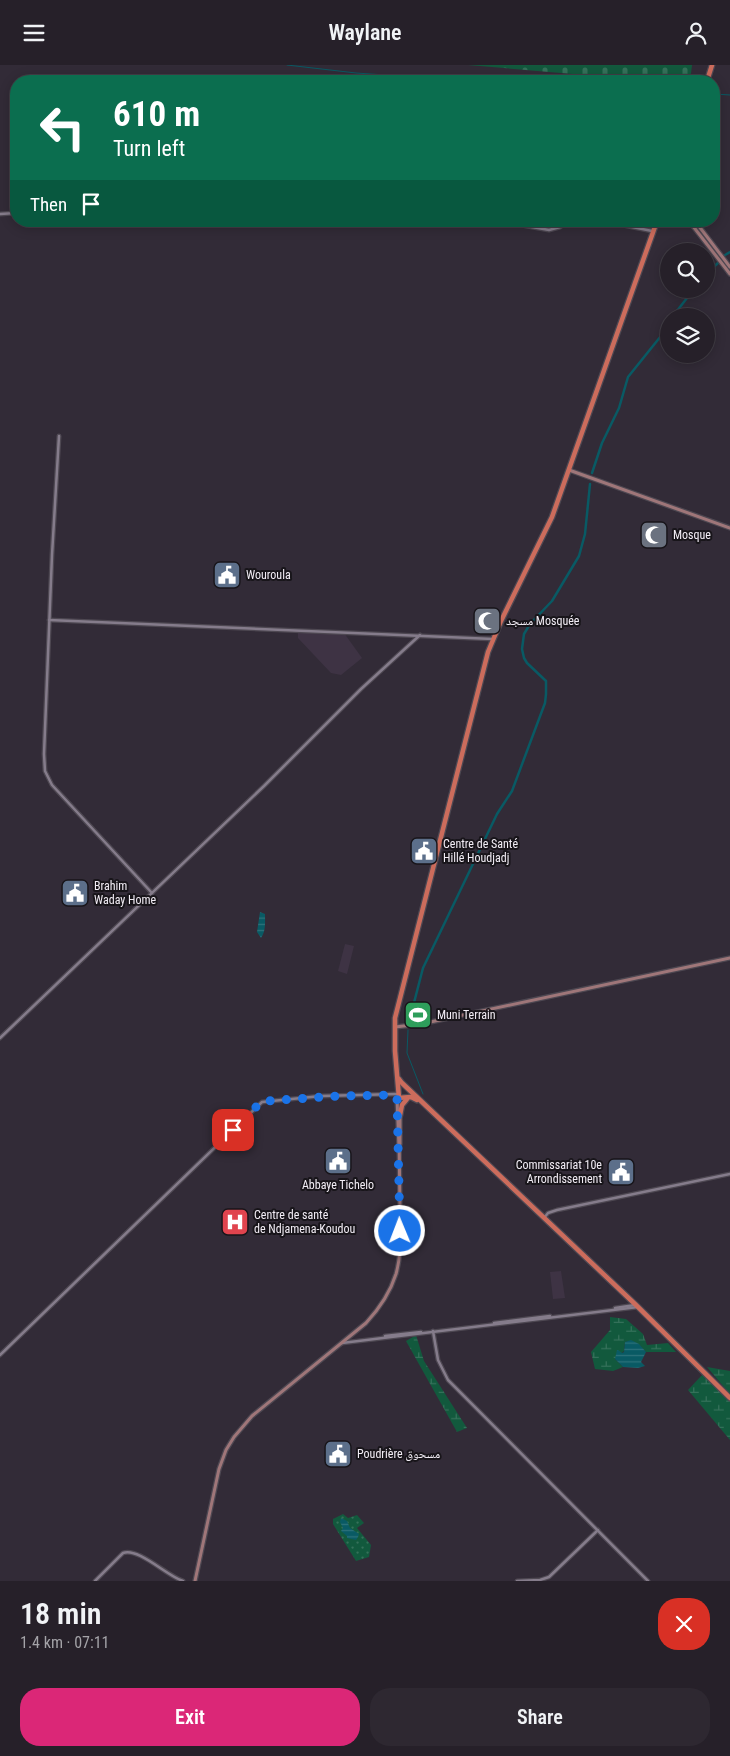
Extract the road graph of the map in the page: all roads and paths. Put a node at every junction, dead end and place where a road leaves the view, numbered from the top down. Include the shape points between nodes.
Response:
1 (532, 227) edge
2 (560, 227) edge
3 (634, 227) edge
4 (655, 227) edge
5 (694, 227) edge
6 (699, 227) edge
7 (654, 231) junction
8 (730, 267) edge
9 (730, 274) edge
10 (60, 436) dead end
11 (569, 470) junction
12 (730, 527) edge
13 (50, 620) junction
14 (420, 635) junction
15 (493, 639) junction
16 (152, 893) junction
17 (730, 958) edge
18 (394, 1027) junction
19 (0, 1038) edge
20 (395, 1054) junction
21 (397, 1073) junction
22 (397, 1096) junction
23 (415, 1096) junction
24 (408, 1098) junction
25 (421, 1102) junction
26 (400, 1115) junction
27 (400, 1164) junction
28 (730, 1173) edge
29 (544, 1218) junction
30 (637, 1306) junction
31 (433, 1331) junction
32 (343, 1343) junction
33 (0, 1355) edge
34 (730, 1398) edge
35 (598, 1530) junction
36 (95, 1581) edge
37 (183, 1581) edge
38 (195, 1581) edge
39 (517, 1581) edge
40 (648, 1581) edge

1 - 2 street via 549,230
3 - 7 street
4 - 7 highway
5 - 9 main road
6 - 8 main road
7 - 11 highway
10 - 13 street
11 - 12 main road
11 - 15 highway via 552,517
13 - 14 street
13 - 16 street via 44,754 48,781
14 - 15 street
14 - 16 street
15 - 18 highway
16 - 19 street
17 - 18 main road
18 - 20 highway
20 - 21 highway
20 - 22 highway
21 - 22 highway
21 - 23 highway
22 - 23 highway via 409,1093
22 - 24 highway
22 - 26 main road
22 - 27 main road
22 - 33 street via 329,1096 262,1102
23 - 25 highway
24 - 25 highway
24 - 26 highway
25 - 29 highway
26 - 27 main road
27 - 32 main road via 400,1250 396,1275 380,1306
28 - 29 street via 557,1210
29 - 30 highway
30 - 31 street
30 - 34 highway
31 - 32 street
31 - 35 street via 438,1359 448,1379
32 - 38 main road via 252,1416 231,1443 217,1479
35 - 39 street via 550,1577
35 - 40 street
36 - 37 street via 129,1551

